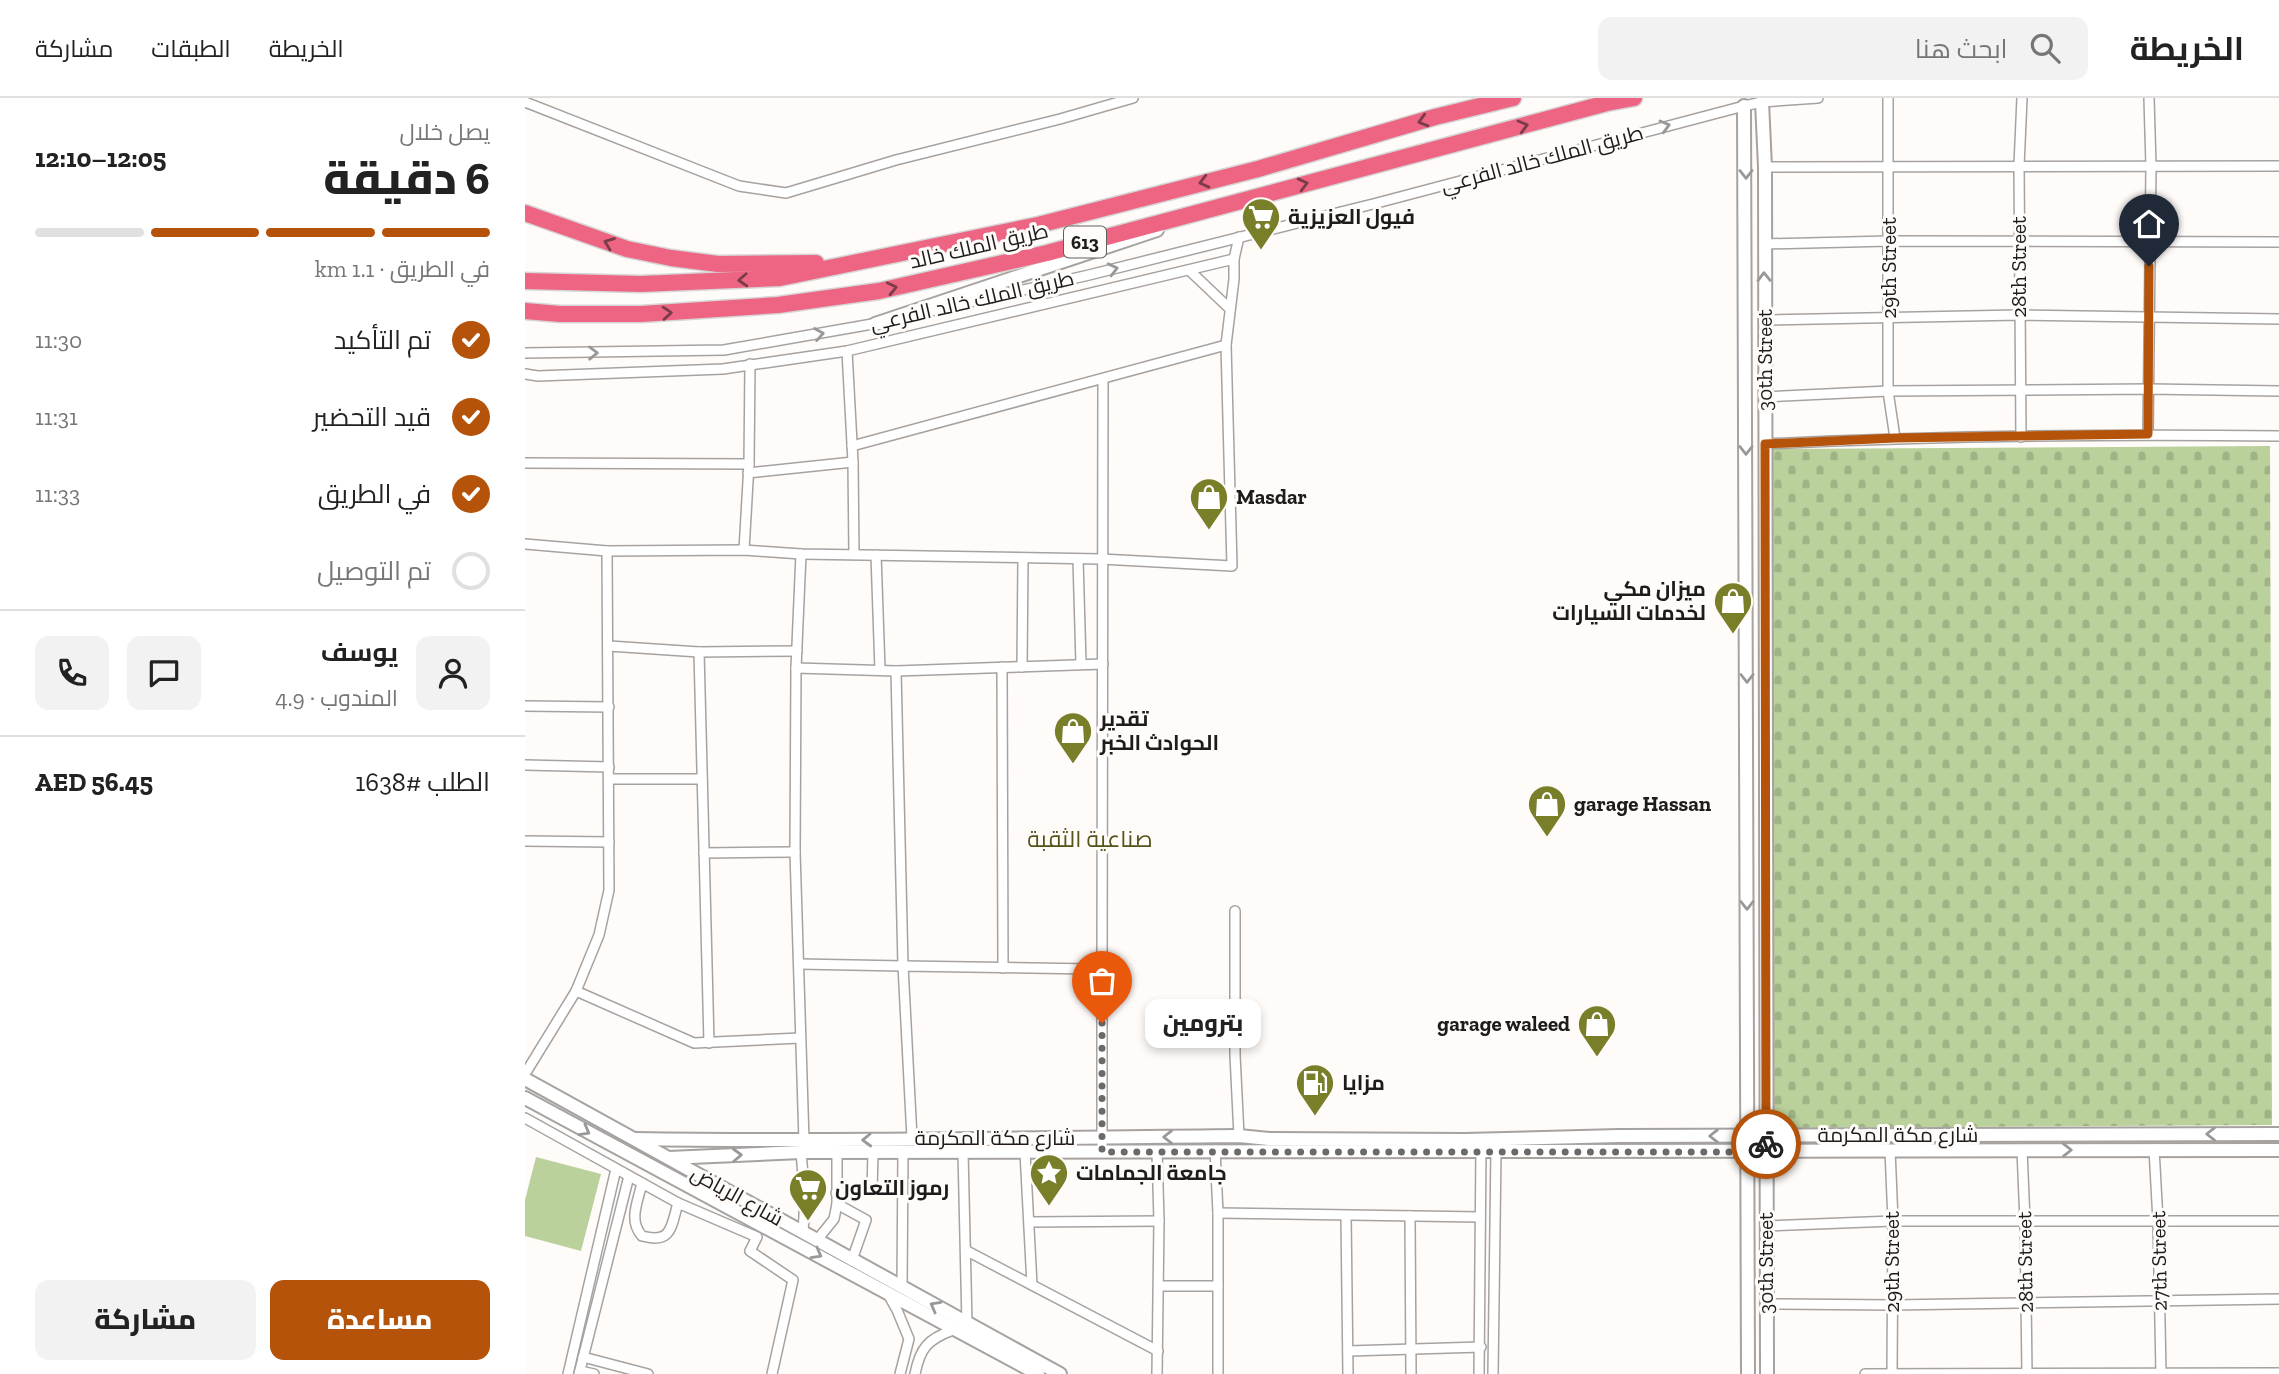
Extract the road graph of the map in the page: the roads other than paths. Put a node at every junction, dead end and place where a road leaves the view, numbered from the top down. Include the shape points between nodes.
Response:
1 (1133, 98) edge
2 (1513, 98) edge
3 (1634, 98) edge
4 (1818, 98) edge
5 (1888, 98) edge
6 (2022, 98) edge
7 (2149, 98) edge
8 (1762, 102) junction
9 (525, 103) edge
10 (1744, 106) junction
11 (2019, 166) junction
12 (2151, 166) junction
13 (2279, 166) edge
14 (1765, 167) junction
15 (1888, 167) junction
16 (1257, 196) junction
17 (525, 206) edge
18 (525, 213) edge
19 (583, 233) junction
20 (1239, 237) junction
21 (1889, 241) junction
22 (2018, 241) junction
23 (2150, 241) junction
24 (2279, 242) edge
25 (1764, 244) junction
26 (1234, 259) junction
27 (871, 260) junction
28 (1189, 270) junction
29 (525, 281) edge
30 (1230, 309) junction
31 (525, 311) edge
32 (2019, 315) junction
33 (1889, 317) junction
34 (2148, 317) junction
35 (2279, 318) edge
36 (1765, 320) junction
37 (875, 324) junction
38 (1226, 345) junction
39 (847, 351) junction
40 (525, 353) edge
41 (750, 364) junction
42 (525, 374) edge
43 (1103, 380) junction
44 (2149, 389) junction
45 (1888, 391) junction
46 (2022, 391) junction
47 (2279, 391) edge
48 (1765, 397) junction
49 (2148, 434) junction
50 (2279, 436) edge
51 (2021, 437) junction
52 (1895, 438) junction
53 (1765, 444) junction
54 (852, 446) junction
55 (853, 462) junction
56 (525, 463) edge
57 (748, 468) junction
58 (525, 544) edge
59 (744, 550) junction
60 (607, 551) junction
61 (801, 554) junction
62 (854, 555) junction
63 (876, 555) junction
64 (1023, 558) junction
65 (1078, 559) junction
66 (1101, 559) junction
67 (609, 646) junction
68 (797, 651) junction
69 (699, 652) junction
70 (1081, 664) junction
71 (1103, 664) junction
72 (1002, 667) junction
73 (1022, 667) junction
74 (796, 668) junction
75 (880, 670) junction
76 (896, 671) junction
77 (525, 706) edge
78 (609, 707) junction
79 (525, 765) edge
80 (609, 767) junction
81 (609, 779) junction
82 (702, 779) junction
83 (525, 842) edge
84 (609, 842) junction
85 (795, 852) junction
86 (704, 853) junction
87 (1235, 911) dead end
88 (799, 964) junction
89 (903, 966) junction
90 (1003, 968) junction
91 (1102, 971) junction
92 (576, 990) junction
93 (800, 1038) junction
94 (709, 1043) junction
95 (525, 1074) edge
96 (525, 1079) edge
97 (525, 1098) edge
98 (525, 1118) edge
99 (2279, 1134) edge
100 (1239, 1136) junction
101 (1748, 1136) junction
102 (1766, 1136) junction
103 (912, 1138) junction
104 (1102, 1138) junction
105 (635, 1139) junction
106 (969, 1139) junction
107 (1482, 1145) junction
108 (803, 1147) junction
109 (2154, 1149) junction
110 (1215, 1150) junction
111 (1890, 1150) junction
112 (2022, 1150) junction
113 (2279, 1150) edge
114 (1496, 1151) junction
115 (837, 1152) junction
116 (873, 1152) junction
117 (903, 1152) junction
118 (959, 1152) junction
119 (1025, 1152) junction
120 (1102, 1152) junction
121 (1157, 1152) junction
122 (1748, 1152) junction
123 (1766, 1152) junction
124 (702, 1156) junction
125 (669, 1158) junction
126 (616, 1169) junction
127 (700, 1175) junction
128 (629, 1176) junction
129 (642, 1184) junction
130 (836, 1193) junction
131 (678, 1203) junction
132 (837, 1204) junction
133 (750, 1211) junction
134 (1217, 1213) junction
135 (1346, 1216) junction
136 (1410, 1216) junction
137 (1480, 1217) junction
138 (1159, 1221) junction
139 (1893, 1221) junction
140 (2025, 1221) junction
141 (2158, 1221) junction
142 (2279, 1221) edge
143 (1030, 1222) junction
144 (1766, 1226) junction
145 (803, 1232) junction
146 (817, 1240) junction
147 (967, 1251) junction
148 (852, 1261) junction
149 (1032, 1285) junction
150 (1159, 1286) junction
151 (1218, 1286) junction
152 (902, 1287) junction
153 (887, 1292) junction
154 (2279, 1298) edge
155 (2160, 1300) junction
156 (2026, 1302) junction
157 (1767, 1304) junction
158 (1893, 1305) junction
159 (967, 1324) junction
160 (953, 1330) junction
161 (907, 1345) junction
162 (1481, 1347) junction
163 (1411, 1348) junction
164 (921, 1350) junction
165 (1158, 1351) junction
166 (1348, 1351) junction
167 (583, 1357) junction
168 (580, 1372) edge
169 (2161, 1373) edge
170 (2279, 1373) edge
171 (568, 1374) edge
172 (594, 1374) edge
173 (648, 1374) edge
174 (772, 1374) edge
175 (900, 1374) edge
176 (915, 1374) edge
177 (1038, 1374) edge
178 (1060, 1374) edge
179 (1157, 1374) edge
180 (1218, 1374) edge
181 (1348, 1374) edge
182 (1411, 1374) edge
183 (1479, 1374) edge
184 (1493, 1374) edge
185 (1748, 1374) edge
186 (1767, 1374) edge
187 (1865, 1374) edge
188 (1892, 1374) edge
189 (2027, 1374) edge
190 (2074, 1374) edge

1 - 9 street via 786,193 739,186
2 -> 27 highway, طريق الملك خالد / 613 via 1038,225
16 -> 3 highway, طريق الملك خالد / 613
4 - 8 street, طريق الملك خالد الفرعي
5 - 15 street, 29th Street
6 - 11 street, 28th Street
7 - 12 street
8 - 10 street, طريق الملك خالد الفرعي
8 - 14 main road, 30th Street
20 -> 10 street, طريق الملك خالد الفرعي
10 -> 101 main road, 30th Street
11 - 12 street
11 - 15 street
11 - 22 street, 28th Street
12 - 13 street
12 - 23 street
14 - 15 street
14 - 25 main road, 30th Street
15 - 21 street, 29th Street
31 -> 16 highway, طريق الملك خالد / 613 via 641,314 778,305 879,291 1047,253
16 - 37 main road
17 - 19 highway
18 - 19 highway
27 -> 19 highway via 718,264 627,249
20 - 26 street
37 -> 20 street, طريق الملك خالد الفرعي
21 - 22 street
21 - 25 street
21 - 33 street, 29th Street
22 - 23 street
22 - 32 street, 28th Street
23 - 24 street
23 - 34 street
36 -> 25 main road, 30th Street
26 - 28 street
26 - 30 street
27 -> 29 highway, طريق الملك خالد / 613 via 780,278 641,284
28 - 30 street
28 - 39 street
30 - 38 street
32 - 33 street
32 - 34 street
32 - 46 street, 28th Street
33 - 36 street
33 - 45 street, 29th Street
34 - 35 street
34 - 44 street
36 - 48 main road, 30th Street
40 -> 37 street, طريق الملك خالد الفرعي via 724,350
38 - 43 street
38 - 66 street via 1232,566
39 - 41 street
39 - 54 street
41 - 42 street via 723,369
41 - 57 street
43 - 54 street
43 - 66 street
44 - 46 street
44 - 47 street
44 - 49 street
45 - 46 street
45 - 48 street
45 - 52 street, 29th Street
46 - 51 street, 28th Street
48 - 53 main road, 30th Street
49 - 50 street
49 - 51 street
51 - 52 street
52 - 53 street
53 - 102 main road, 30th Street
54 - 55 street
55 - 57 street via 779,471
55 - 62 street
56 - 57 street
57 - 59 street
58 - 60 street
59 - 60 street
59 - 61 street
60 - 67 street
61 - 62 street
61 - 68 street
62 - 63 street
63 - 64 street
63 - 75 street
64 - 65 street
64 - 73 street
65 - 66 street
65 - 70 street
66 - 71 street
67 - 69 street
67 - 78 street
68 - 69 street
68 - 74 street
69 - 82 street
70 - 71 street
70 - 73 street
71 - 91 street
72 - 73 street
72 - 76 street
72 - 90 street
74 - 75 street
74 - 85 street
75 - 76 street
76 - 89 street
77 - 78 street
78 - 80 street
79 - 80 street
80 - 81 street
81 - 82 street
81 - 84 street
82 - 86 street
83 - 84 street
84 - 92 street via 609,890 599,935
85 - 86 street
85 - 88 street
86 - 94 street
87 - 100 street
88 - 89 street
88 - 93 street
89 - 90 street
89 - 103 street
90 - 91 street
91 - 104 street
92 - 94 street via 675,1036
92 - 95 street
93 - 94 street
93 - 108 street
96 - 105 main road, شارع الرياض
97 -> 133 main road, شارع الرياض
98 - 126 street
99 -> 102 main road, شارع مكة المكرمة
100 -> 104 main road, شارع مكة المكرمة
100 - 107 main road, شارع مكة المكرمة
101 - 102 main road, شارع مكة المكرمة
101 -> 107 main road, شارع مكة المكرمة
101 - 122 main road, 30th Street
102 - 123 main road, 30th Street
103 - 106 main road, شارع مكة المكرمة
103 -> 108 main road, شارع مكة المكرمة
104 - 106 main road, شارع مكة المكرمة
104 - 120 street
105 - 108 main road, شارع مكة المكرمة
105 - 125 main road, شارع الرياض
106 - 118 main road via 956,1146
107 - 110 main road, شارع مكة المكرمة
107 - 114 main road, شارع مكة المكرمة
107 - 137 street
108 - 115 main road, شارع مكة المكرمة
124 -> 108 main road, شارع مكة المكرمة
108 - 145 street
112 -> 109 main road, شارع مكة المكرمة
109 - 113 main road, شارع مكة المكرمة
109 - 141 street, 27th Street
110 - 121 main road, شارع مكة المكرمة
110 - 134 street
111 - 112 main road, شارع مكة المكرمة
111 - 123 main road, شارع مكة المكرمة
111 - 139 street, 29th Street
112 - 140 street, 28th Street
114 - 122 main road, شارع مكة المكرمة
114 - 184 street
115 - 116 main road, شارع مكة المكرمة
115 - 130 street
116 - 117 main road, شارع مكة المكرمة
116 - 130 street via 872,1191
117 - 118 main road, شارع مكة المكرمة
117 - 152 street
118 - 119 main road, شارع مكة المكرمة
118 - 147 street
119 - 120 main road, شارع مكة المكرمة
119 - 143 street
120 - 121 main road, شارع مكة المكرمة
121 - 138 street
122 - 123 main road, شارع مكة المكرمة
122 - 185 main road, 30th Street
123 - 144 main road, 30th Street
124 - 125 main road, شارع مكة المكرمة
124 - 127 main road
125 - 127 main road, شارع الرياض
126 - 128 street
126 - 171 street
127 - 133 main road, شارع الرياض
128 - 129 street
128 - 167 street
129 - 131 street
129 - 131 street via 633,1219 642,1236 662,1238 668,1234
130 - 132 street
131 - 174 street via 757,1237 750,1251 793,1280
132 - 146 street via 834,1219
132 - 148 street via 866,1220
133 - 145 main road, شارع الرياض
133 -> 153 main road, شارع الرياض
134 - 135 street
134 - 151 street
135 - 136 street
135 - 166 street
136 - 137 street
136 - 163 street
137 - 162 street
138 - 143 street
138 - 150 street
139 - 140 street
139 - 144 street
139 - 158 street, 29th Street
140 - 141 street
140 - 156 street, 28th Street
141 - 142 street
141 - 155 street, 27th Street
143 - 149 street
144 - 157 main road, 30th Street
145 - 146 main road, شارع الرياض
146 - 148 main road, شارع الرياض
147 - 149 street
147 - 159 street
148 - 152 main road, شارع الرياض
149 - 165 street
150 - 151 street
150 - 165 street
151 - 180 street
159 -> 152 main road, شارع الرياض
153 - 160 main road, شارع الرياض
153 - 161 street via 909,1339
154 - 155 street
155 - 156 street
155 - 169 street, 27th Street
156 - 158 street
156 - 189 street, 28th Street
157 - 158 street
157 - 186 main road, 30th Street
158 - 188 street, 29th Street
159 - 178 main road, شارع الرياض
160 - 164 street
160 - 177 main road, شارع الرياض
161 - 164 street
161 - 175 street
162 - 163 street
162 - 183 street
163 - 166 street
163 - 182 street
164 - 176 street
165 - 179 street
166 - 181 street
167 - 168 street
167 - 173 street
168 - 172 street
169 - 170 street
169 - 190 street
187 - 188 street
188 - 189 street
189 - 190 street

